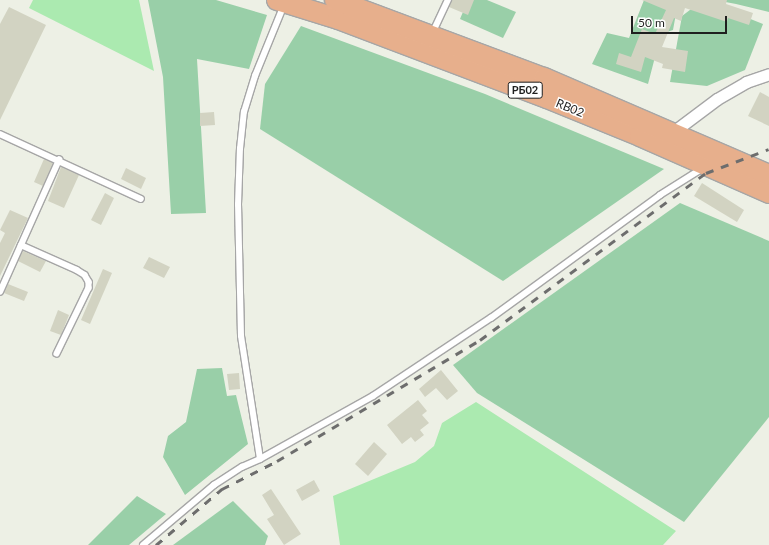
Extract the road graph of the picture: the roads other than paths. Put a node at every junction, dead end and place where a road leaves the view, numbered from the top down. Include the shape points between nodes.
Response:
1 (448, 0) edge
2 (339, 1) edge
3 (281, 2) edge
4 (431, 36) junction
5 (769, 74) edge
6 (672, 132) junction
7 (0, 134) edge
8 (59, 160) junction
9 (707, 166) junction
10 (769, 175) edge
11 (769, 193) edge
12 (141, 199) dead end
13 (21, 245) junction
14 (0, 292) edge
15 (57, 354) dead end
16 (260, 459) junction
17 (143, 545) edge

1 - 4 lane
2 - 4 highway, RB02 / РБ02
3 - 9 highway, RB02 / РБ02 via 338,19 547,98
3 - 16 lane via 244,112 240,149 238,205 241,336
4 - 6 highway, RB02 / РБ02 via 544,78
5 - 6 street via 746,82 717,99
6 - 10 highway, RB02 / РБ02
7 - 8 lane
8 - 12 lane
8 - 13 lane
9 - 11 highway, RB02 / РБ02
9 - 16 lane via 660,195 491,318 373,396
13 - 14 lane
13 - 15 lane via 77,270 85,275 89,282 89,288
16 - 17 lane via 242,467 214,486

